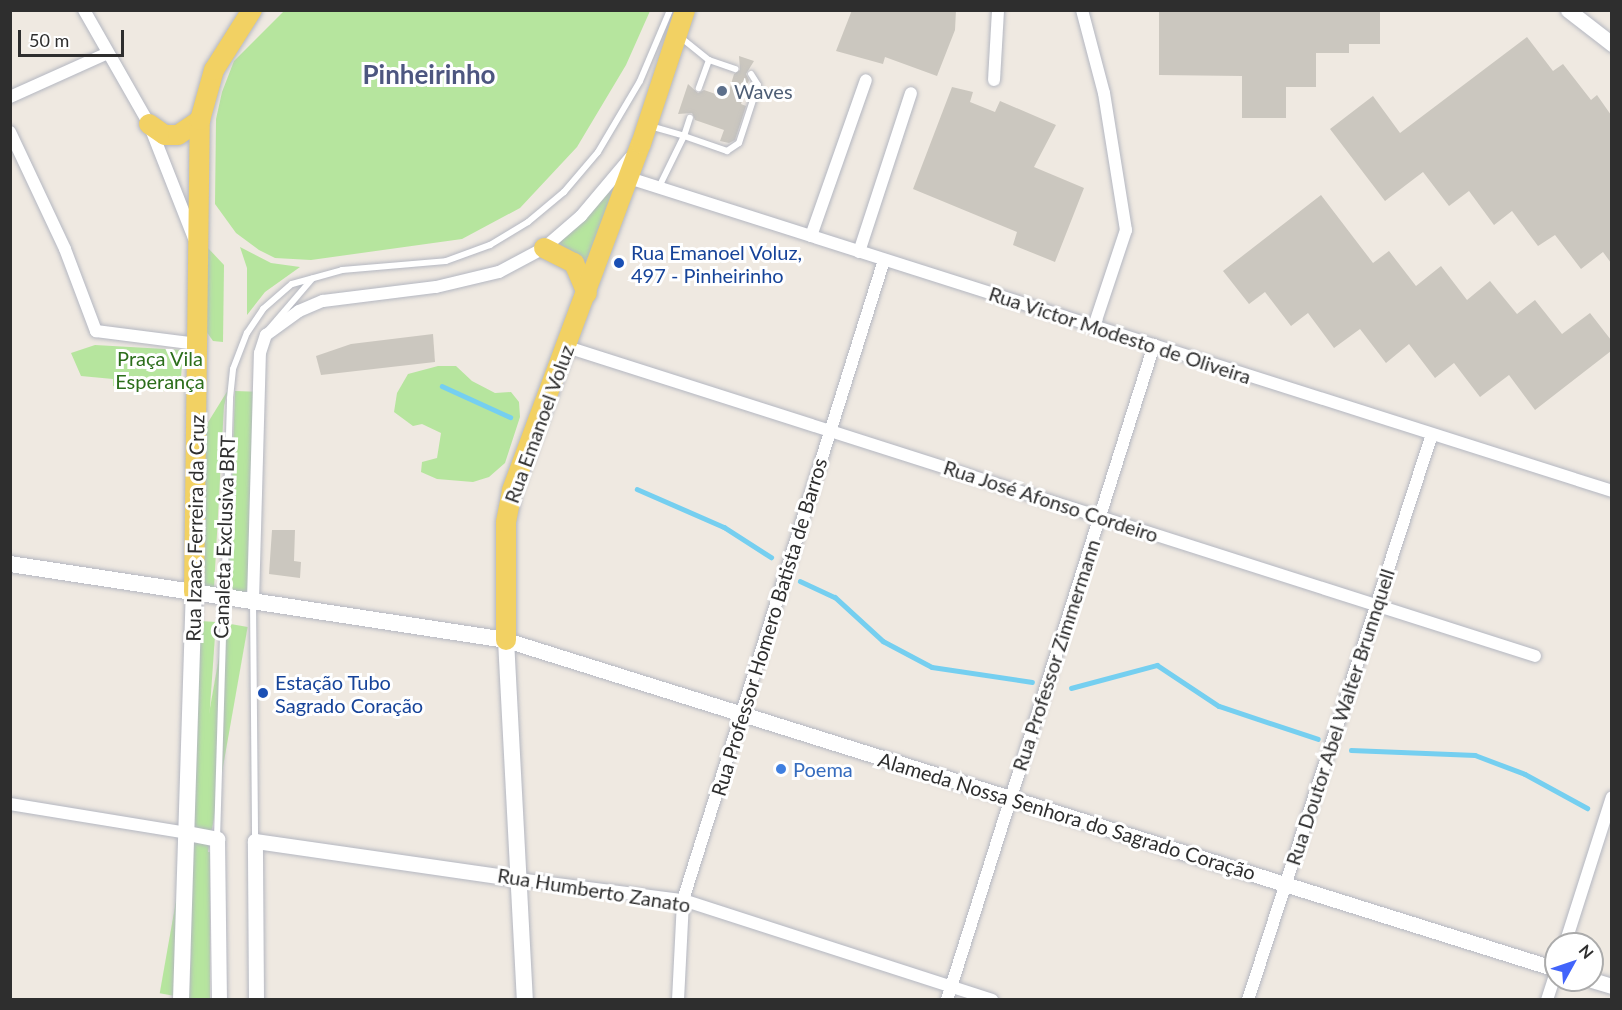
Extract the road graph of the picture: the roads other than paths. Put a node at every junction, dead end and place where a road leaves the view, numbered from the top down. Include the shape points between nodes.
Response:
1 (84, 10) edge
2 (252, 10) edge
3 (670, 10) edge
4 (685, 10) edge
5 (998, 10) edge
6 (1082, 10) edge
7 (1568, 10) edge
8 (677, 34) junction
9 (1611, 44) edge
10 (108, 53) junction
11 (709, 60) junction
12 (735, 69) dead end
13 (751, 74) dead end
14 (866, 80) dead end
15 (994, 80) dead end
16 (699, 88) dead end
17 (911, 93) dead end
18 (10, 97) edge
19 (690, 118) dead end
20 (200, 120) junction
21 (149, 124) junction
22 (646, 125) junction
23 (10, 132) edge
24 (684, 136) junction
25 (641, 144) junction
26 (628, 178) junction
27 (659, 188) junction
28 (811, 236) junction
29 (197, 245) junction
30 (544, 248) junction
31 (859, 252) junction
32 (884, 260) junction
33 (317, 275) junction
34 (587, 294) junction
35 (1094, 326) junction
36 (266, 335) junction
37 (197, 344) junction
38 (1154, 345) junction
39 (567, 347) junction
40 (830, 431) junction
41 (1432, 434) junction
42 (1611, 491) edge
43 (1100, 517) junction
44 (10, 564) edge
45 (194, 592) junction
46 (221, 596) junction
47 (253, 601) junction
48 (1376, 605) junction
49 (506, 640) junction
50 (1535, 656) dead end
51 (742, 714) junction
52 (1611, 797) edge
53 (1011, 798) junction
54 (10, 804) edge
55 (1609, 811) edge
56 (186, 833) junction
57 (217, 839) junction
58 (255, 841) junction
59 (518, 879) junction
60 (1286, 884) junction
61 (683, 900) junction
62 (1569, 932) edge
63 (1544, 966) edge
64 (951, 987) junction
65 (181, 999) edge
66 (219, 999) edge
67 (256, 999) edge
68 (525, 999) edge
69 (678, 999) edge
70 (947, 999) edge
71 (992, 999) edge
72 (1248, 999) edge

1 - 10 street, Rua Izaac Ferreira da Cruz
2 - 20 main road via 214,69
3 - 33 lane, Canaleta Exclusiva BRT via 640,81 598,152 564,192 528,222 490,245 446,261
4 - 8 main road, Rua Emanoel Voluz
5 - 15 street
6 - 35 street via 1104,93 1126,230
7 - 9 street
8 - 11 lane
8 - 22 main road, Rua Emanoel Voluz
10 - 18 street
10 - 21 street, Rua Izaac Ferreira da Cruz
11 - 12 lane
11 - 16 lane
13 - 24 lane via 758,85 734,148 727,151
14 - 28 street
17 - 31 street
19 - 24 lane
20 - 21 main road via 190,130 171,136
20 - 29 main road
21 - 29 street, Rua Izaac Ferreira da Cruz
22 - 24 lane
22 - 25 main road, Rua Emanoel Voluz
23 - 37 street via 65,249 96,331
24 - 27 lane
25 - 26 main road, Rua Emanoel Voluz
25 - 30 street via 581,216
26 - 27 street, Rua Victor Modesto de Oliveira
26 - 34 main road, Rua Emanoel Voluz
27 - 28 street, Rua Victor Modesto de Oliveira
28 - 31 street, Rua Victor Modesto de Oliveira
29 - 37 main road, Rua Izaac Ferreira da Cruz
30 - 34 main road via 574,263
30 - 36 street via 499,273 468,282 323,301 299,311
31 - 32 street, Rua Victor Modesto de Oliveira
32 - 35 street, Rua Victor Modesto de Oliveira
32 - 40 street, Rua Professor Homero Batista de Barros
33 - 36 lane via 293,297
33 - 46 lane, Canaleta Exclusiva BRT via 292,284 263,309 247,333 234,369
34 - 39 main road, Rua Emanoel Voluz
35 - 38 street, Rua Victor Modesto de Oliveira
36 - 47 street via 260,353
37 - 45 main road, Rua Izaac Ferreira da Cruz
38 - 41 street, Rua Victor Modesto de Oliveira
38 - 43 street, Rua Professor Zimmermann
39 - 40 street, Rua José Afonso Cordeiro
39 - 49 main road, Rua Emanoel Voluz via 512,490 506,522
40 - 43 street, Rua José Afonso Cordeiro
40 - 51 street, Rua Professor Homero Batista de Barros
41 - 42 street, Rua Victor Modesto de Oliveira
41 - 48 street, Rua Doutor Abel Walter Brunnquell
43 - 48 street, Rua José Afonso Cordeiro
43 - 53 street, Rua Professor Zimmermann
44 - 45 main road, Alameda Nossa Senhora do Sagrado Coração
45 - 46 main road, Alameda Nossa Senhora do Sagrado Coração
45 - 56 main road, Rua Izaac Ferreira da Cruz
46 - 47 main road, Alameda Nossa Senhora do Sagrado Coração
46 - 57 lane, Canaleta Exclusiva BRT
47 - 49 main road, Alameda Nossa Senhora do Sagrado Coração
47 - 58 lane, Canaleta Exclusiva BRT
48 - 50 street, Rua José Afonso Cordeiro
48 - 60 street, Rua Doutor Abel Walter Brunnquell
49 - 51 street, Alameda Nossa Senhora do Sagrado Coração
49 - 59 main road, Rua Emanoel Voluz
51 - 53 street, Alameda Nossa Senhora do Sagrado Coração
51 - 61 street, Rua Professor Homero Batista de Barros
52 - 55 street
53 - 60 street, Alameda Nossa Senhora do Sagrado Coração
53 - 64 street, Rua Professor Zimmermann
54 - 56 street
55 - 62 street
56 - 57 street
56 - 65 main road, Rua Izaac Ferreira da Cruz
57 - 66 street
58 - 59 street, Rua Humberto Zanato
58 - 67 street
59 - 61 street, Rua Humberto Zanato
59 - 68 main road, Rua Emanoel Voluz
60 - 63 street, Alameda Nossa Senhora do Sagrado Coração
60 - 72 street, Rua Doutor Abel Walter Brunnquell
61 - 64 street, Rua Humberto Zanato
61 - 69 street, Rua Professor Homero Batista de Barros
64 - 70 street, Rua Professor Zimmermann
64 - 71 street, Rua Humberto Zanato

